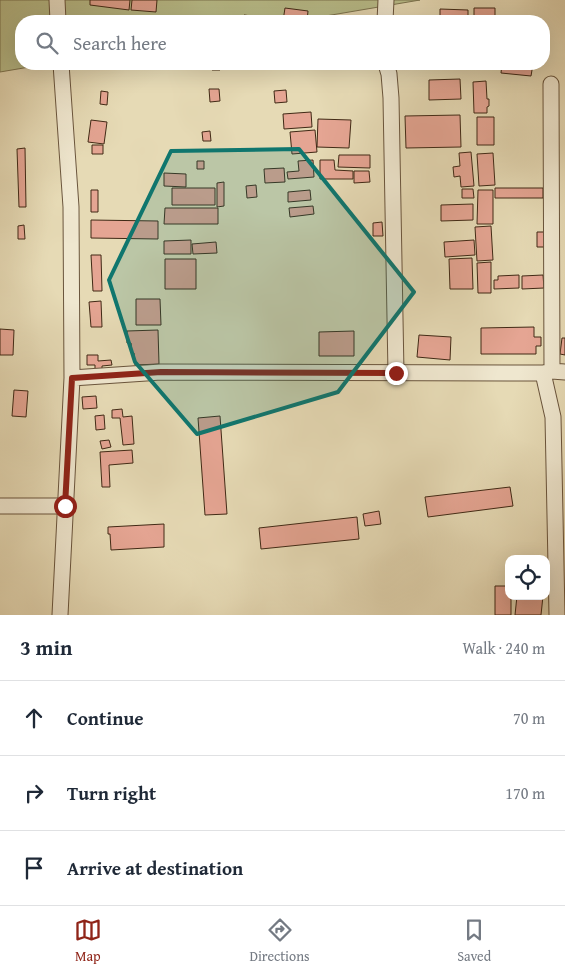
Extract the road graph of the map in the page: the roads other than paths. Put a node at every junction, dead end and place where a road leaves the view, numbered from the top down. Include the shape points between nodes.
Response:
1 (57, 0) edge
2 (386, 0) edge
3 (58, 15) edge
4 (385, 15) edge
5 (61, 70) edge
6 (388, 70) edge
7 (551, 84) dead end
8 (553, 372) edge
9 (396, 373) junction
10 (72, 378) junction
11 (0, 506) edge
12 (65, 506) junction
13 (60, 615) edge
14 (557, 615) edge

1 - 3 street
2 - 4 street
5 - 10 street via 71,207
6 - 9 street
7 - 8 street
8 - 9 street
8 - 14 street
9 - 10 street via 161,372
10 - 12 street
11 - 12 street
12 - 13 street

